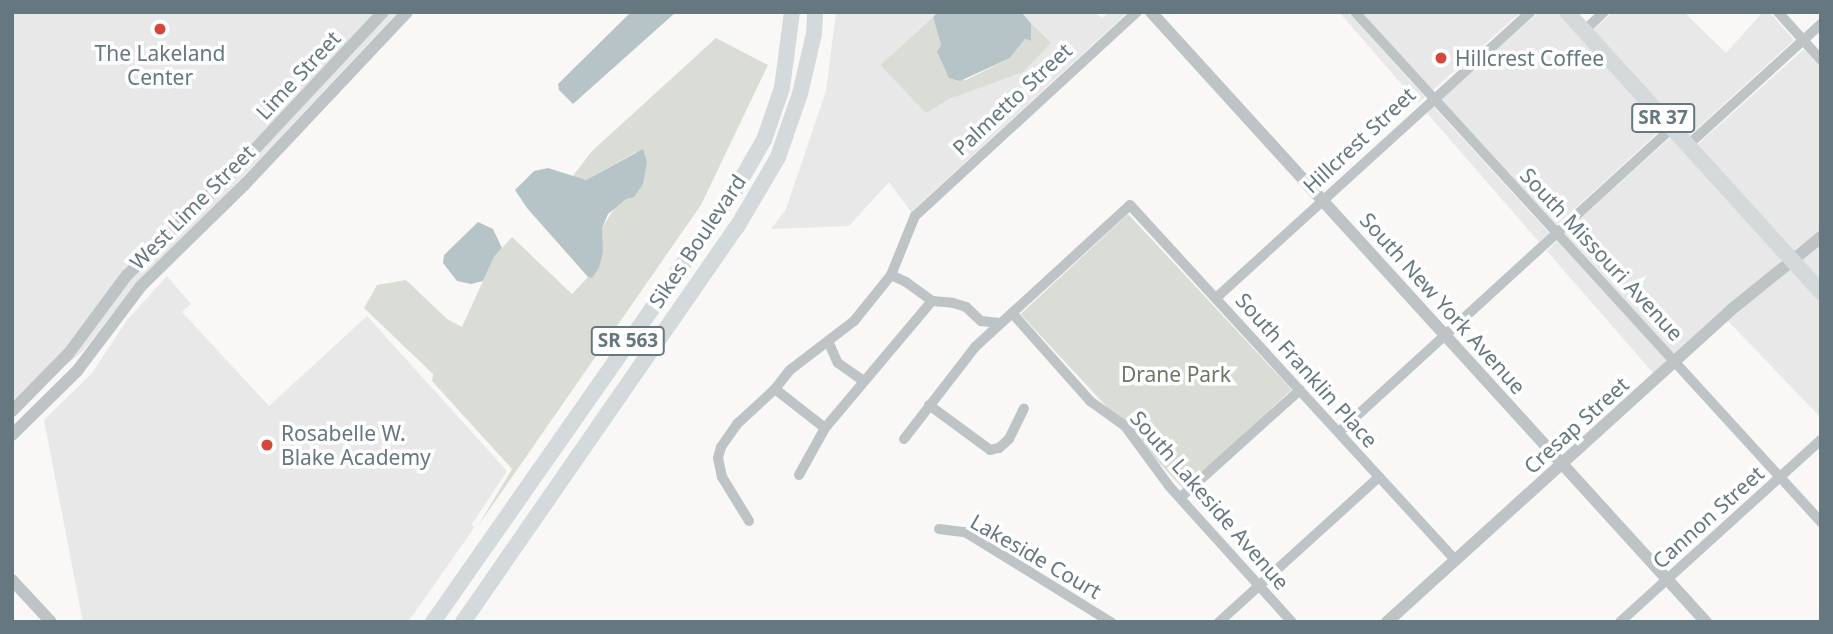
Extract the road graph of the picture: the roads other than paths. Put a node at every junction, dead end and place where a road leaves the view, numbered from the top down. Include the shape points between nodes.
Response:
1 (383, 12) edge
2 (407, 12) edge
3 (1137, 12) edge
4 (1151, 12) edge
5 (1355, 12) edge
6 (1530, 12) edge
7 (1567, 12) edge
8 (1604, 12) edge
9 (1778, 12) edge
10 (812, 16) edge
11 (792, 18) edge
12 (1821, 24) edge
13 (1584, 31) junction
14 (1803, 40) junction
15 (1821, 60) edge
16 (1433, 98) junction
17 (792, 119) junction
18 (1672, 128) junction
19 (1688, 145) junction
20 (1323, 200) junction
21 (1557, 233) junction
22 (1821, 237) edge
23 (1792, 260) junction
24 (891, 275) junction
25 (1821, 292) edge
26 (1216, 298) junction
27 (932, 301) junction
28 (1012, 313) junction
29 (1000, 323) junction
30 (1446, 335) junction
31 (828, 341) junction
32 (1675, 361) junction
33 (862, 380) junction
34 (775, 390) junction
35 (1300, 390) junction
36 (929, 405) junction
37 (1024, 408) dead end
38 (12, 411) edge
39 (825, 428) junction
40 (1339, 432) junction
41 (12, 435) edge
42 (904, 439) dead end
43 (1821, 440) edge
44 (1562, 463) junction
45 (799, 475) dead end
46 (1379, 477) junction
47 (1780, 477) junction
48 (1181, 497) junction
49 (749, 521) dead end
50 (1821, 522) edge
51 (939, 529) dead end
52 (1455, 560) junction
53 (1667, 579) junction
54 (12, 580) edge
55 (1260, 586) junction
56 (51, 622) edge
57 (433, 622) edge
58 (463, 622) edge
59 (1111, 622) edge
60 (1219, 622) edge
61 (1292, 622) edge
62 (1387, 622) edge
63 (1620, 622) edge
64 (1706, 622) edge

1 - 38 street, Lime Street via 239,166 127,275 69,354
2 - 41 street, West Lime Street via 246,183 141,286 72,377
3 - 24 street, Palmetto Street via 915,216
4 - 20 street, South New York Avenue
5 - 16 street, South Missouri Avenue
6 - 16 street, Hillcrest Street
7 - 13 main road, SR 37
8 - 13 street
9 - 14 street
10 - 17 main road, Sikes Boulevard / SR 563
11 - 17 main road via 798,50
11 - 57 main road, Sikes Boulevard / SR 563 via 777,101 764,140 735,190
12 - 14 street
13 - 18 main road, SR 37
14 - 15 street
14 - 19 street
16 - 20 street, Hillcrest Street
16 - 21 street, South Missouri Avenue
17 - 58 main road, Sikes Boulevard / SR 563 via 778,157 737,227
18 - 19 main road, SR 37
18 - 21 street
19 - 23 main road, SR 37
20 - 26 street, Hillcrest Street
20 - 30 street, South New York Avenue
21 - 30 street
21 - 32 street, South Missouri Avenue
22 - 23 street, Cresap Street
23 - 25 main road, SR 37
23 - 32 street, Cresap Street
24 - 27 street
24 - 31 street via 855,321
26 - 28 street, South Franklin Place via 1130,205
26 - 35 street, South Franklin Place
27 - 29 street via 966,307 981,321
27 - 33 street
28 - 29 street
28 - 48 street, South Lakeside Avenue via 1090,401 1125,426
29 - 36 street via 975,346
30 - 40 street
30 - 44 street, South New York Avenue
31 - 33 street via 838,363
31 - 34 street via 790,370
32 - 44 street, Cresap Street
32 - 47 street, South Missouri Avenue
33 - 39 street
34 - 39 street
34 - 49 street via 737,424 719,452 722,477
35 - 40 street, South Franklin Place
35 - 48 street
36 - 37 street via 990,450 1009,439
36 - 42 street
39 - 45 street
40 - 46 street, South Franklin Place
43 - 47 street, Cannon Street
44 - 52 street, Cresap Street
44 - 53 street, South New York Avenue
46 - 52 street, South Franklin Place
46 - 55 street
47 - 50 street, South Missouri Avenue
47 - 53 street, Cannon Street
48 - 55 street, South Lakeside Avenue
51 - 59 street, Lakeside Court via 965,531
52 - 62 street, Cresap Street
53 - 63 street, Cannon Street
53 - 64 street, South New York Avenue
54 - 56 street
55 - 60 street
55 - 61 street, South Lakeside Avenue

